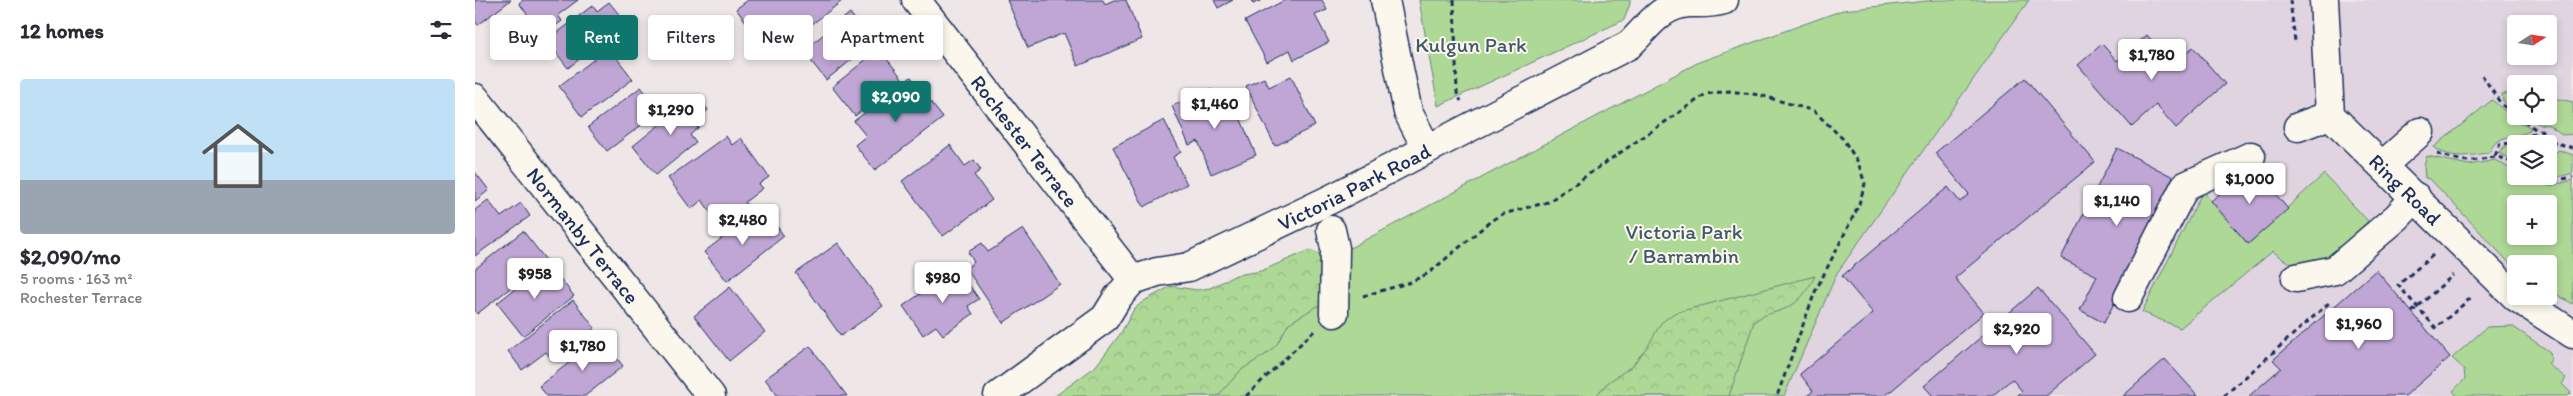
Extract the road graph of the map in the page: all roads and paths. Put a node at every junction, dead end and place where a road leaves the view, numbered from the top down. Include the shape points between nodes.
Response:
1 (916, 0) edge
2 (1385, 0) edge
3 (1454, 0) edge
4 (1724, 0) edge
5 (2291, 0) edge
6 (2324, 0) edge
7 (1664, 5) edge
8 (2296, 46) dead end
9 (2482, 75) dead end
10 (475, 98) edge
11 (2330, 115) junction
12 (1470, 128) junction
13 (2299, 128) dead end
14 (2538, 131) junction
15 (2531, 135) edge
16 (2548, 135) edge
17 (2425, 142) joint
18 (2557, 143) edge
19 (2507, 144) edge
20 (1427, 148) junction
21 (2573, 148) edge
22 (2251, 156) dead end
23 (2495, 156) junction
24 (2507, 160) edge
25 (2383, 165) junction
26 (2573, 177) edge
27 (2557, 180) edge
28 (2416, 197) junction
29 (1331, 230) dead end
30 (1477, 232) dead end
31 (2434, 254) dead end
32 (2453, 274) dead end
33 (2296, 278) dead end
34 (1133, 280) junction
35 (2473, 296) dead end
36 (2128, 298) dead end
37 (2333, 298) dead end
38 (2417, 306) junction
39 (2412, 312) dead end
40 (1334, 313) dead end
41 (2573, 334) edge
42 (711, 396) edge
43 (998, 396) edge
44 (1777, 396) edge
45 (2224, 396) edge

1 - 34 street, Rochester Terrace
2 - 20 street via 1408,112
3 - 12 path via 1457,93
4 - 7 street, Victoria Park Road via 1707,5
5 - 8 path
6 - 11 street
7 - 12 street, Victoria Park Road via 1629,45
9 - 14 path via 2501,104
10 - 42 street, Normanby Terrace
11 - 13 street
11 - 25 street, Ring Road
12 - 20 street, Victoria Park Road
14 - 15 path
14 - 16 path
17 - 23 path via 2467,161
17 - 25 street
18 - 21 path
19 - 23 path via 2500,144
20 - 34 street, Victoria Park Road via 1331,199 1189,267
22 - 36 street via 2185,186
23 - 24 path
25 - 28 street, Ring Road
26 - 27 path
28 - 33 street via 2335,270
28 - 41 street, Ring Road via 2516,297
29 - 40 street via 1335,248
30 - 44 path via 1503,214 1548,202 1706,94 1729,91 1761,95 1814,112 1843,139 1859,162 1865,184 1858,207 1815,292
31 - 38 path via 2398,285
32 - 38 path
34 - 43 street via 1105,318
35 - 38 path via 2436,328
37 - 45 path
38 - 39 path

